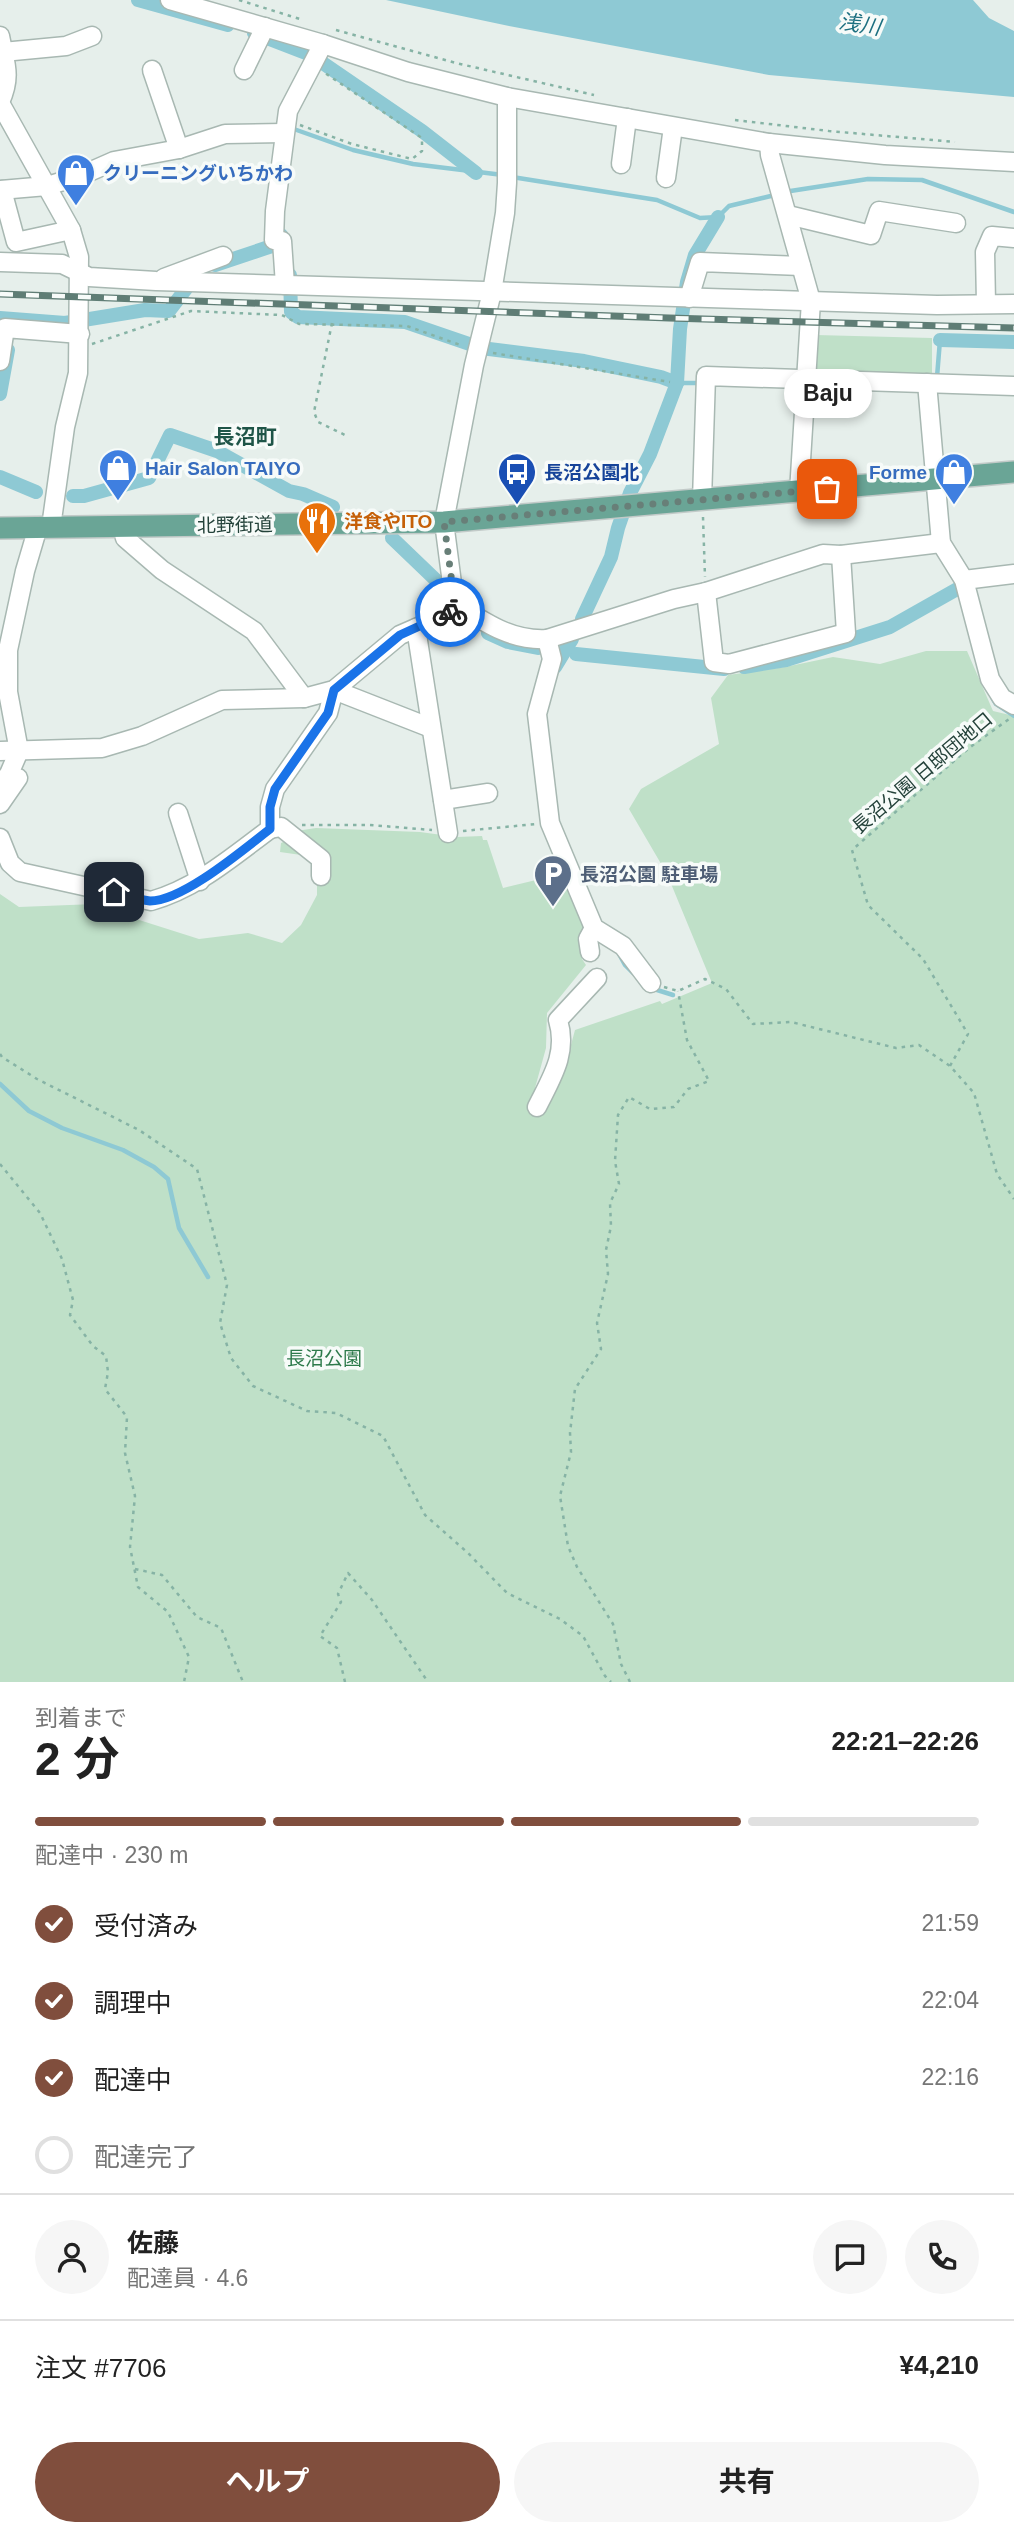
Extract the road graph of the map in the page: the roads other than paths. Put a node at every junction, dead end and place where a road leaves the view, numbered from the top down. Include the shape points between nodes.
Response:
1 (170, 0) edge
2 (265, 27) junction
3 (92, 36) dead end
4 (328, 37) junction
5 (1, 44) edge
6 (152, 70) dead end
7 (244, 70) dead end
8 (507, 97) junction
9 (0, 103) edge
10 (627, 118) junction
11 (285, 127) junction
12 (673, 127) junction
13 (769, 143) junction
14 (178, 149) junction
15 (1014, 162) edge
16 (621, 164) dead end
17 (666, 178) dead end
18 (47, 186) junction
19 (1, 190) edge
20 (788, 215) junction
21 (956, 223) dead end
22 (71, 230) junction
23 (1014, 238) edge
24 (223, 256) dead end
25 (0, 262) edge
26 (801, 266) junction
27 (80, 274) junction
28 (156, 281) junction
29 (285, 285) junction
30 (492, 292) junction
31 (690, 298) junction
32 (811, 301) junction
33 (986, 303) junction
34 (1014, 304) edge
35 (80, 341) junction
36 (0, 361) edge
37 (807, 380) junction
38 (927, 383) junction
39 (1014, 386) edge
40 (1014, 472) edge
41 (935, 479) junction
42 (800, 492) junction
43 (702, 500) junction
44 (444, 522) junction
45 (122, 526) junction
46 (22, 528) edge
47 (941, 543) junction
48 (841, 555) junction
49 (1014, 574) edge
50 (964, 580) junction
51 (706, 593) junction
52 (453, 611) junction
53 (416, 628) junction
54 (547, 639) junction
55 (334, 690) junction
56 (304, 698) junction
57 (1014, 705) edge
58 (431, 728) junction
59 (24, 750) junction
60 (0, 751) edge
61 (0, 786) edge
62 (488, 793) dead end
63 (443, 800) junction
64 (0, 804) edge
65 (178, 813) dead end
66 (276, 828) junction
67 (448, 833) road end
68 (0, 838) edge
69 (321, 876) dead end
70 (200, 881) junction
71 (594, 928) junction
72 (590, 952) dead end
73 (597, 978) dead end
74 (651, 983) road end
75 (537, 1107) dead end

1 - 2 street
2 - 4 street
2 - 7 street
3 - 5 street via 65,46
4 - 8 street via 408,72
4 - 11 street via 288,111
5 - 9 street via 8,73
6 - 14 street
8 - 10 street
8 - 30 street via 508,183
9 - 18 street
10 - 12 street
10 - 16 street
11 - 14 street via 225,134
11 - 29 street via 274,240 282,241
12 - 13 street
12 - 17 street
13 - 15 street
13 - 20 street
14 - 18 street via 114,160
18 - 19 street
18 - 22 street
19 - 22 street via 16,242
20 - 21 street via 871,235 879,211
20 - 26 street
22 - 27 street
23 - 33 street via 992,236 985,252
24 - 28 street
25 - 27 street via 62,264
26 - 31 street via 700,262
26 - 32 street
27 - 28 street
27 - 35 street
28 - 29 street
29 - 30 street
30 - 31 street
30 - 44 street
31 - 32 street
32 - 33 street
32 - 37 street
33 - 34 street
35 - 36 street via 5,328
35 - 46 street via 78,373 65,426
37 - 38 street
37 - 42 street
37 - 43 street via 706,376
38 - 39 street
38 - 41 street
40 - 41 main road, 北野街道
41 - 42 main road, 北野街道
41 - 47 street
42 - 43 main road, 北野街道
43 - 44 main road, 北野街道
44 - 45 main road, 北野街道
44 - 52 street
45 - 46 main road, 北野街道
45 - 56 street via 125,538 162,570 254,631
46 - 59 street via 25,571 8,650 8,692
47 - 48 street
47 - 50 street
48 - 51 street via 823,554
48 - 51 street via 846,633 729,664 714,662
49 - 50 street
50 - 57 street via 990,679 1002,698
51 - 54 street
52 - 53 street
52 - 54 street via 462,608 509,635
53 - 55 street via 380,649
53 - 58 street
54 - 71 street via 552,659 537,714 550,822
55 - 56 street
55 - 58 street
55 - 66 street via 328,713 275,789 270,807
56 - 59 street via 222,700 142,736 102,748
58 - 63 street
59 - 60 street
59 - 61 street
59 - 64 street via 26,766
62 - 63 street
63 - 67 street
65 - 70 street
66 - 69 street via 321,859
66 - 70 street
68 - 70 street via 10,863 20,872 151,901
71 - 72 street via 588,939
71 - 74 street via 623,946
73 - 75 street via 558,1020 563,1045

